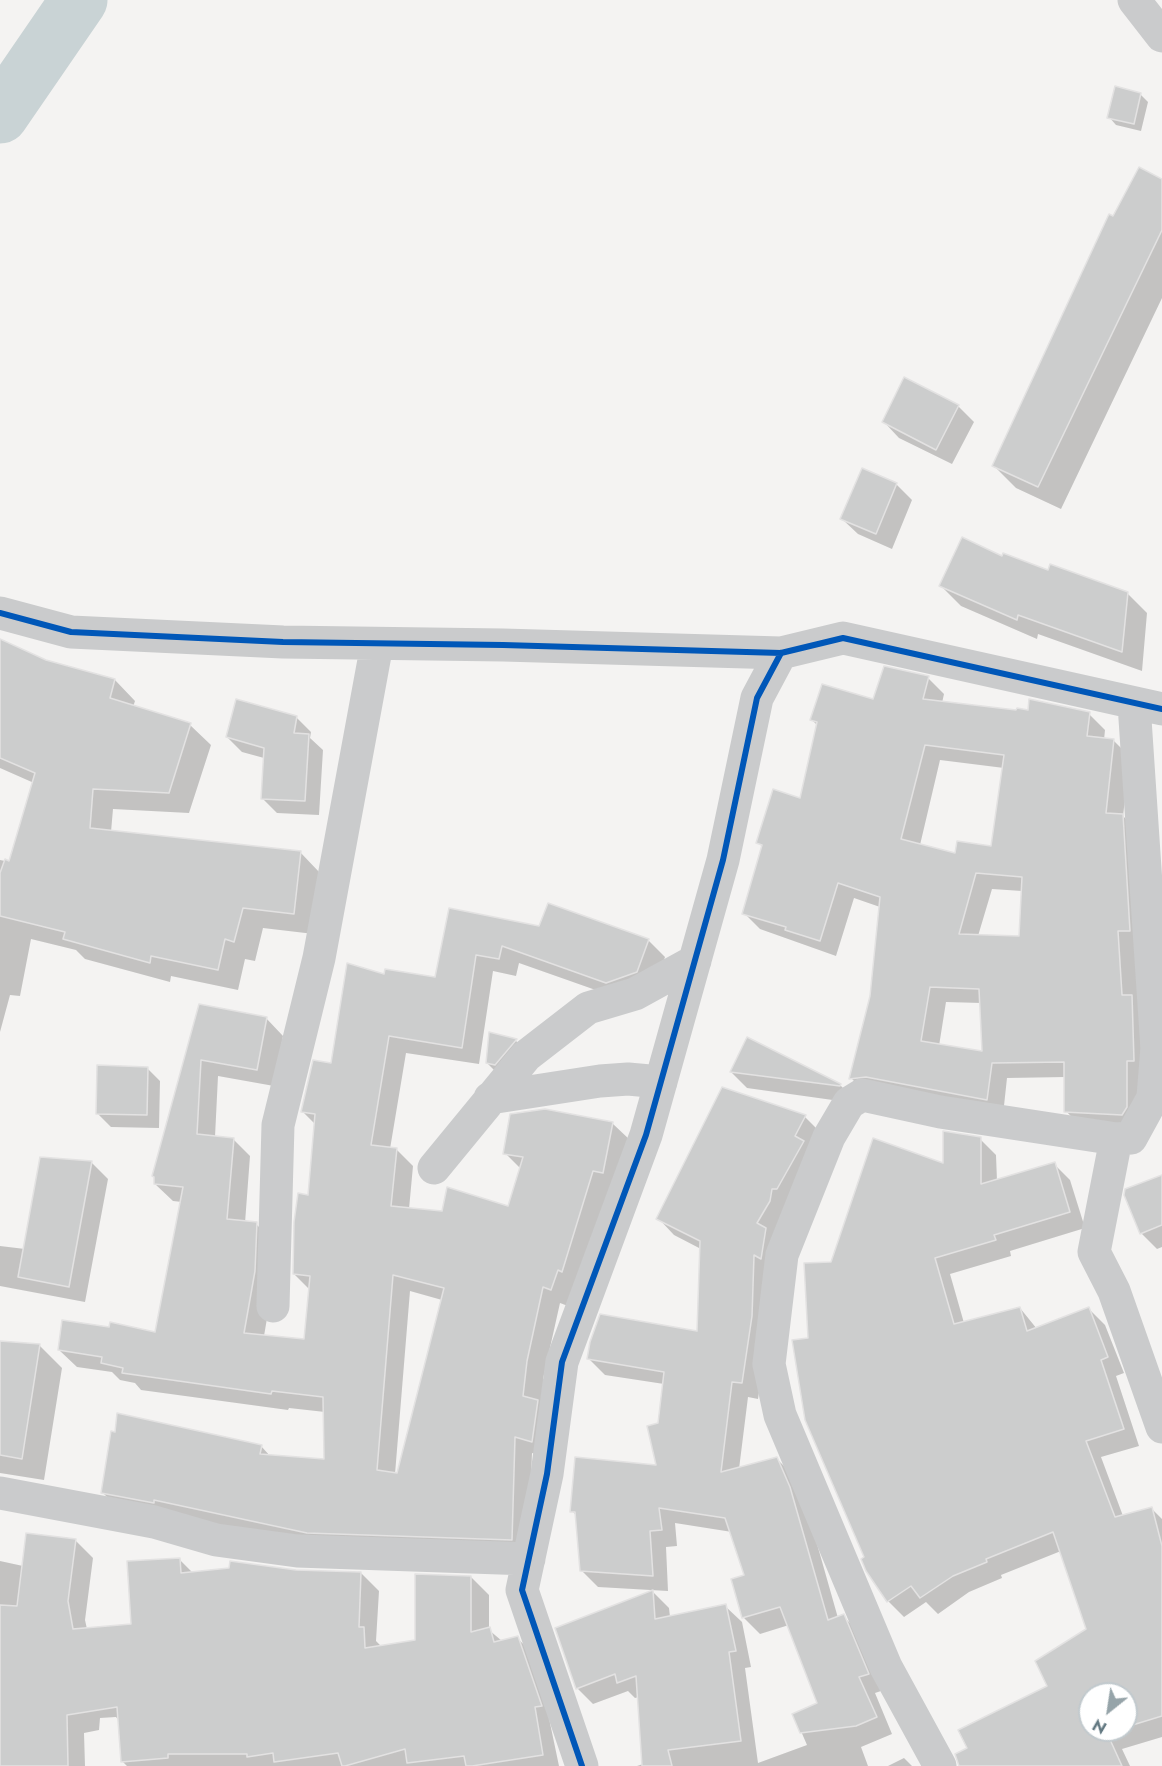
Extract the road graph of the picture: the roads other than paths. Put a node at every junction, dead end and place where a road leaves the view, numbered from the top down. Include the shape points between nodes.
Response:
1 (1134, 0) edge
2 (1162, 36) edge
3 (0, 613) edge
4 (377, 644) junction
5 (781, 653) junction
6 (1148, 706) edge
7 (695, 962) junction
8 (661, 1082) junction
9 (490, 1098) junction
10 (1116, 1139) junction
11 (434, 1168) dead end
12 (273, 1306) dead end
13 (1162, 1428) edge
14 (0, 1493) edge
15 (529, 1559) junction
16 (582, 1766) edge
17 (940, 1766) edge

1 - 2 street
3 - 4 street via 71,632
4 - 5 street
4 - 12 street via 319,958 278,1125
5 - 6 street via 843,638
5 - 7 street via 757,698 723,860
6 - 10 street via 1157,1048 1153,1098 1131,1138
7 - 8 street
7 - 9 street via 635,994 588,1008 526,1056
8 - 9 street via 628,1078
8 - 15 street via 646,1135 562,1362 547,1474
9 - 11 street
10 - 13 street via 1094,1252 1114,1291
10 - 17 street via 940,1113 862,1095 849,1103 829,1137 782,1255 769,1364 780,1415 886,1667
14 - 15 street via 154,1522 216,1540 274,1548
15 - 16 street via 522,1590

